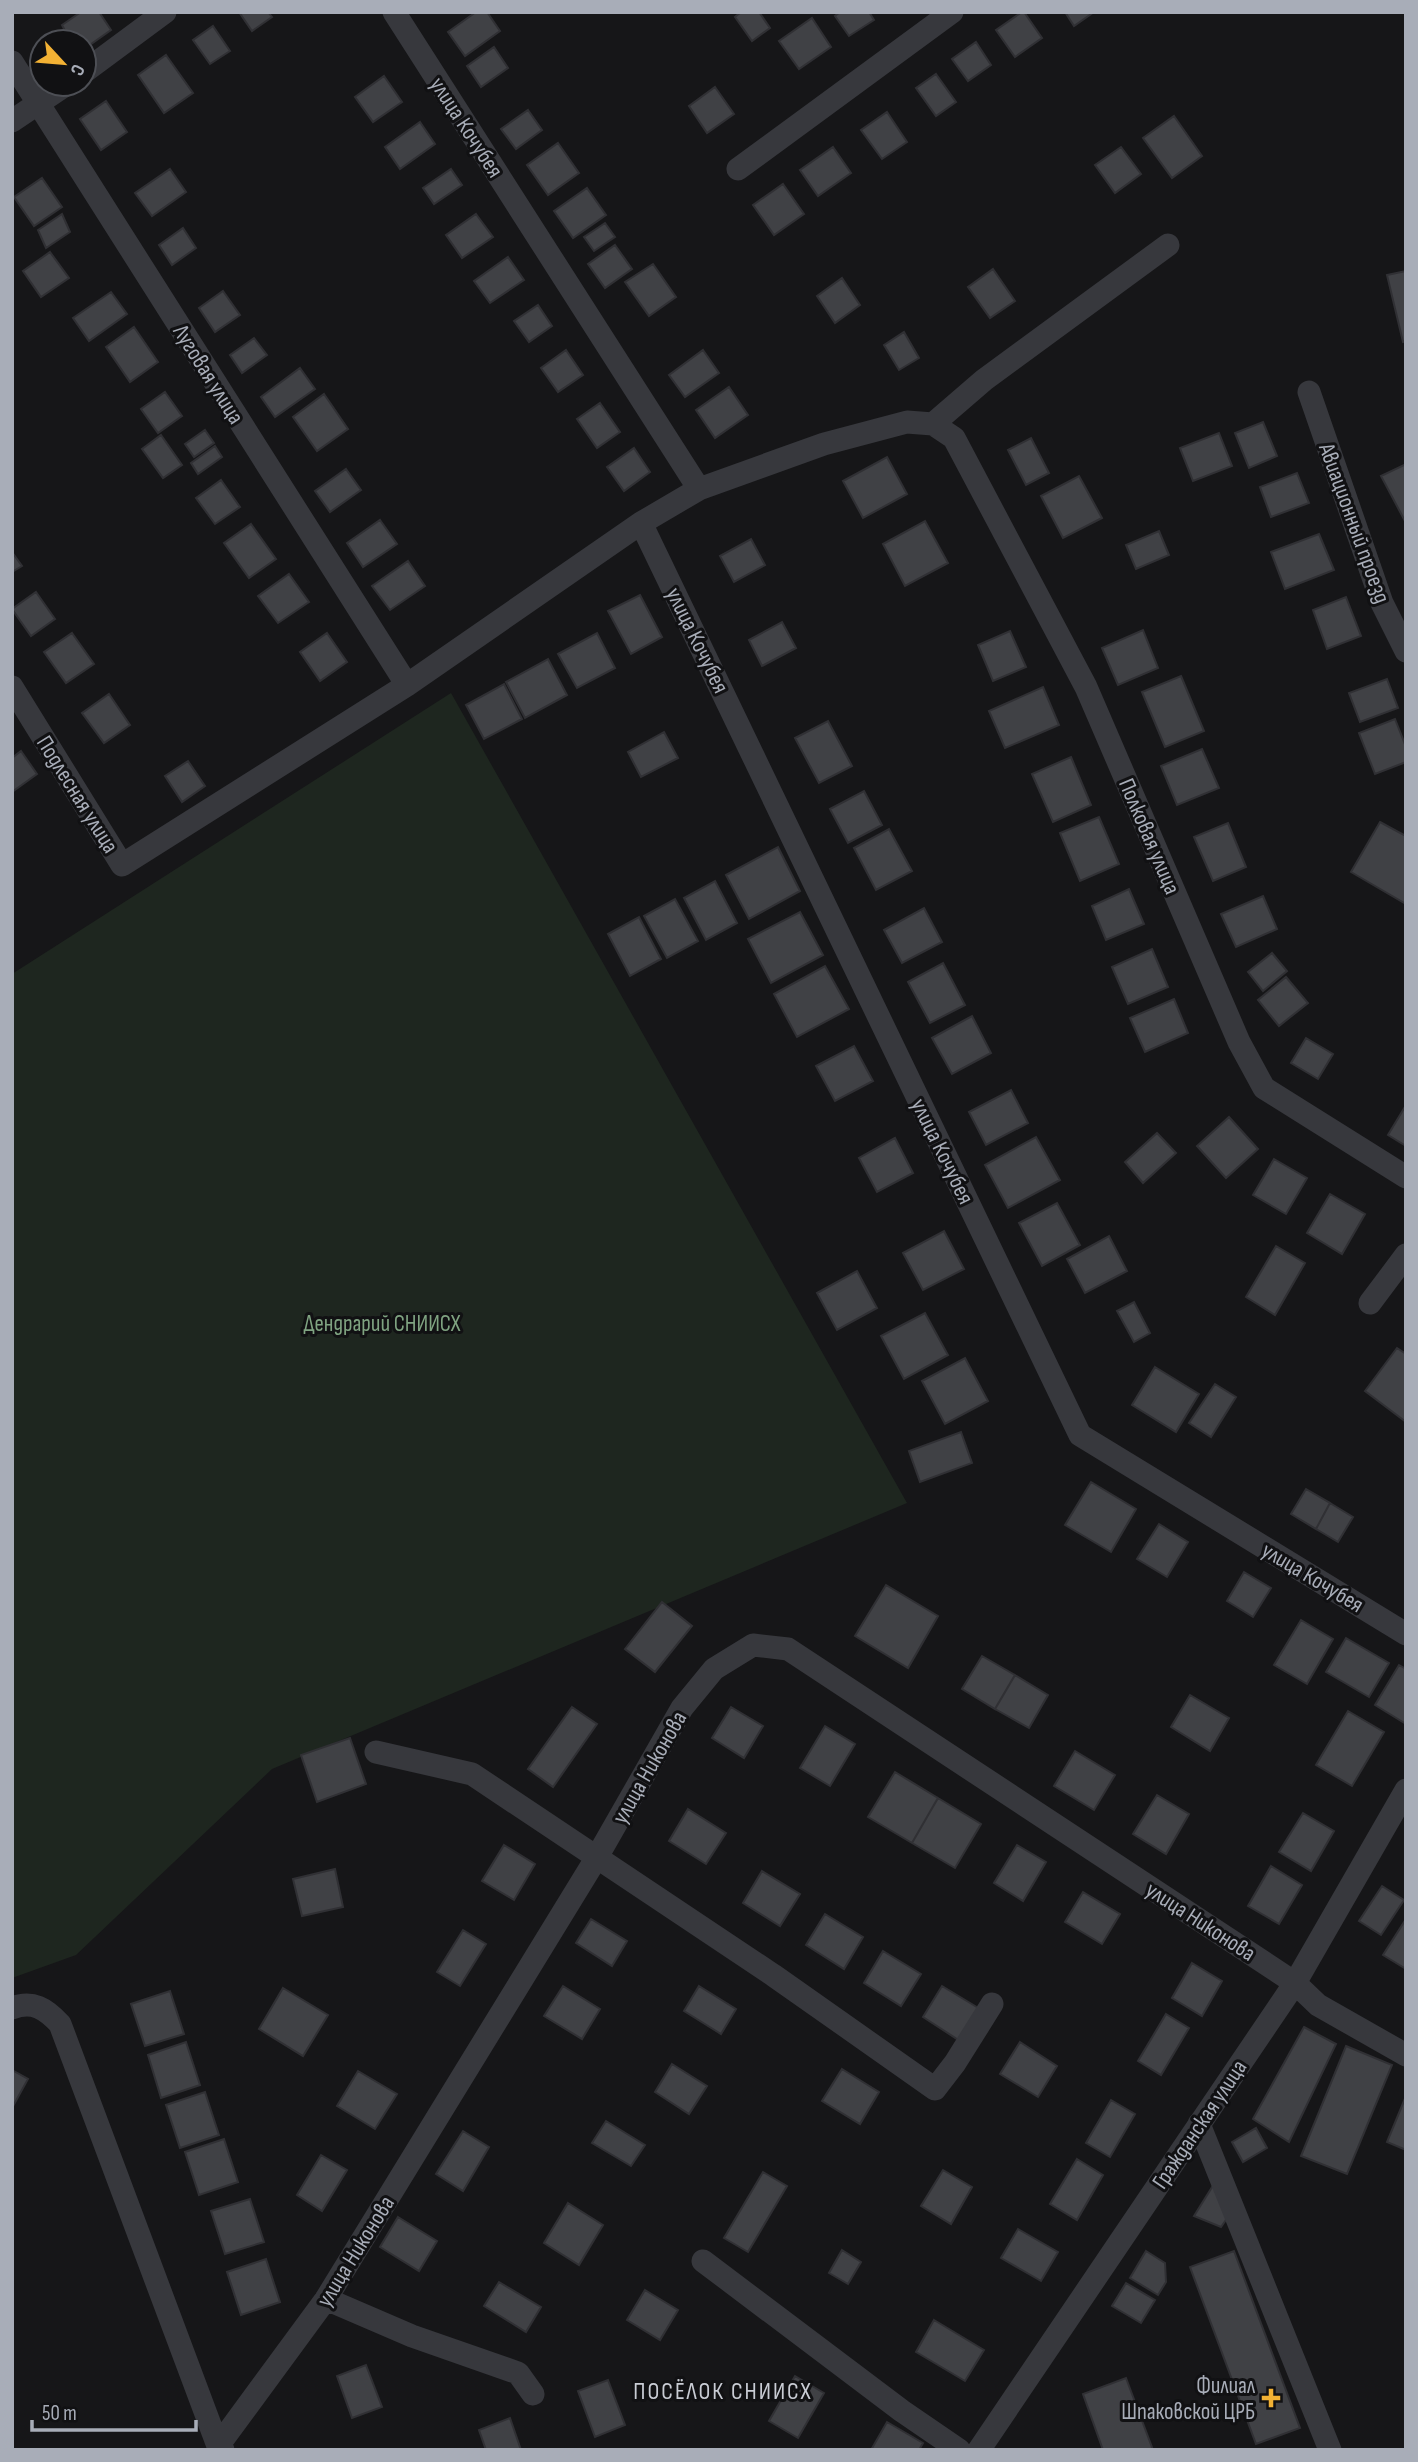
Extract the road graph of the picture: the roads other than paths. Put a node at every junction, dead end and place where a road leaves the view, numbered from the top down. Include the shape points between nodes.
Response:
1 (165, 12) edge
2 (394, 12) edge
3 (953, 12) edge
4 (12, 62) edge
5 (98, 62) edge
6 (48, 98) edge
7 (38, 105) junction
8 (12, 121) edge
9 (738, 169) dead end
10 (1168, 245) dead end
11 (1309, 392) dead end
12 (933, 424) junction
13 (699, 489) junction
14 (641, 523) junction
15 (1406, 651) edge
16 (407, 685) junction
17 (12, 687) edge
18 (1406, 1177) edge
19 (1406, 1255) edge
20 (1370, 1303) dead end
21 (1406, 1634) edge
22 (376, 1752) dead end
23 (1406, 1790) edge
24 (597, 1857) junction
25 (1295, 1983) junction
26 (992, 2004) dead end
27 (12, 2008) edge
28 (1406, 2055) edge
29 (1199, 2124) junction
30 (703, 2261) dead end
31 (326, 2299) junction
32 (533, 2394) dead end
33 (220, 2449) edge
34 (959, 2450) edge
35 (979, 2450) edge
36 (1329, 2450) edge

1 - 5 street
2 - 13 street, улица Кочубея
3 - 9 street
4 - 7 street, Луговая улица
6 - 7 street
7 - 8 street
7 - 16 street, Луговая улица
10 - 12 street via 984,380
11 - 15 street, Авиационный проезд via 1382,603
12 - 13 street via 907,422 824,444
12 - 18 street, Полковая улица via 954,438 1086,687 1239,1042 1264,1088
13 - 14 street
14 - 16 street
14 - 21 street, улица Кочубея via 1080,1435
16 - 17 street, Подлесная улица via 122,865
19 - 20 street
22 - 24 street via 472,1774
23 - 25 street, Гражданская улица
24 - 25 street, улица Никонова via 682,1708 714,1669 753,1645 788,1648
24 - 26 street via 935,2089
24 - 31 street, улица Никонова
25 - 28 street, улица Никонова via 1318,2005
25 - 29 street, Гражданская улица
27 - 33 street via 22,2004 46,2010 60,2024
29 - 35 street, Гражданская улица
29 - 36 street
30 - 34 street
31 - 32 street via 412,2336 518,2373
31 - 33 street, улица Никонова

